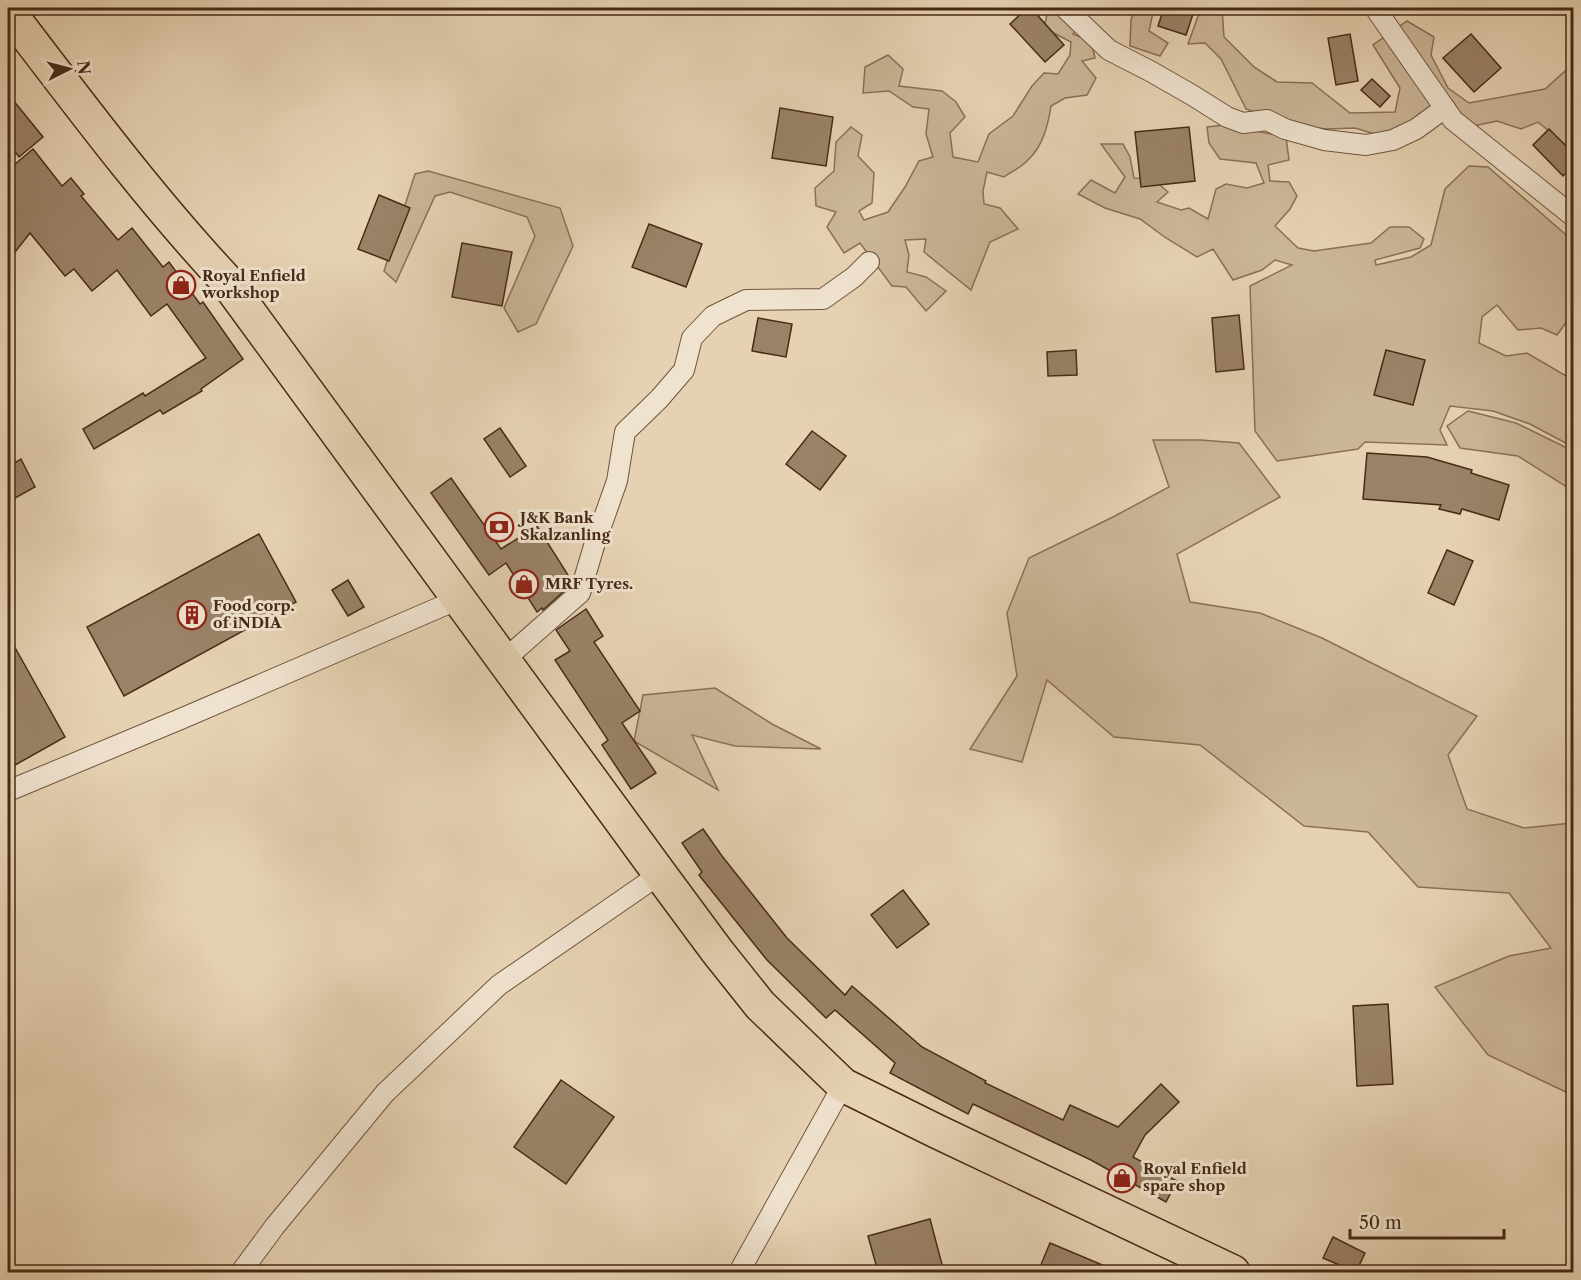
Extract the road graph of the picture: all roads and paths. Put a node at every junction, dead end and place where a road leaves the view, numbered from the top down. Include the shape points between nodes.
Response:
1 (1065, 8) edge
2 (1375, 8) edge
3 (8, 10) edge
4 (1444, 108) junction
5 (1574, 217) edge
6 (870, 262) dead end
7 (459, 599) junction
8 (504, 660) junction
9 (8, 791) edge
10 (660, 874) junction
11 (843, 1085) junction
12 (241, 1272) edge
13 (739, 1272) edge
14 (1233, 1272) edge

1 - 4 street via 1109,50 1243,123 1267,120 1324,140 1366,145 1393,140
2 - 4 street
3 - 7 highway via 166,212 224,278
4 - 5 street
6 - 8 street via 823,299 746,300 713,316 692,338 684,370 625,432 617,481 580,593
7 - 8 highway
7 - 9 street
8 - 10 highway
10 - 11 highway via 760,1005
10 - 12 street via 499,985 393,1085
11 - 13 street
11 - 14 highway

